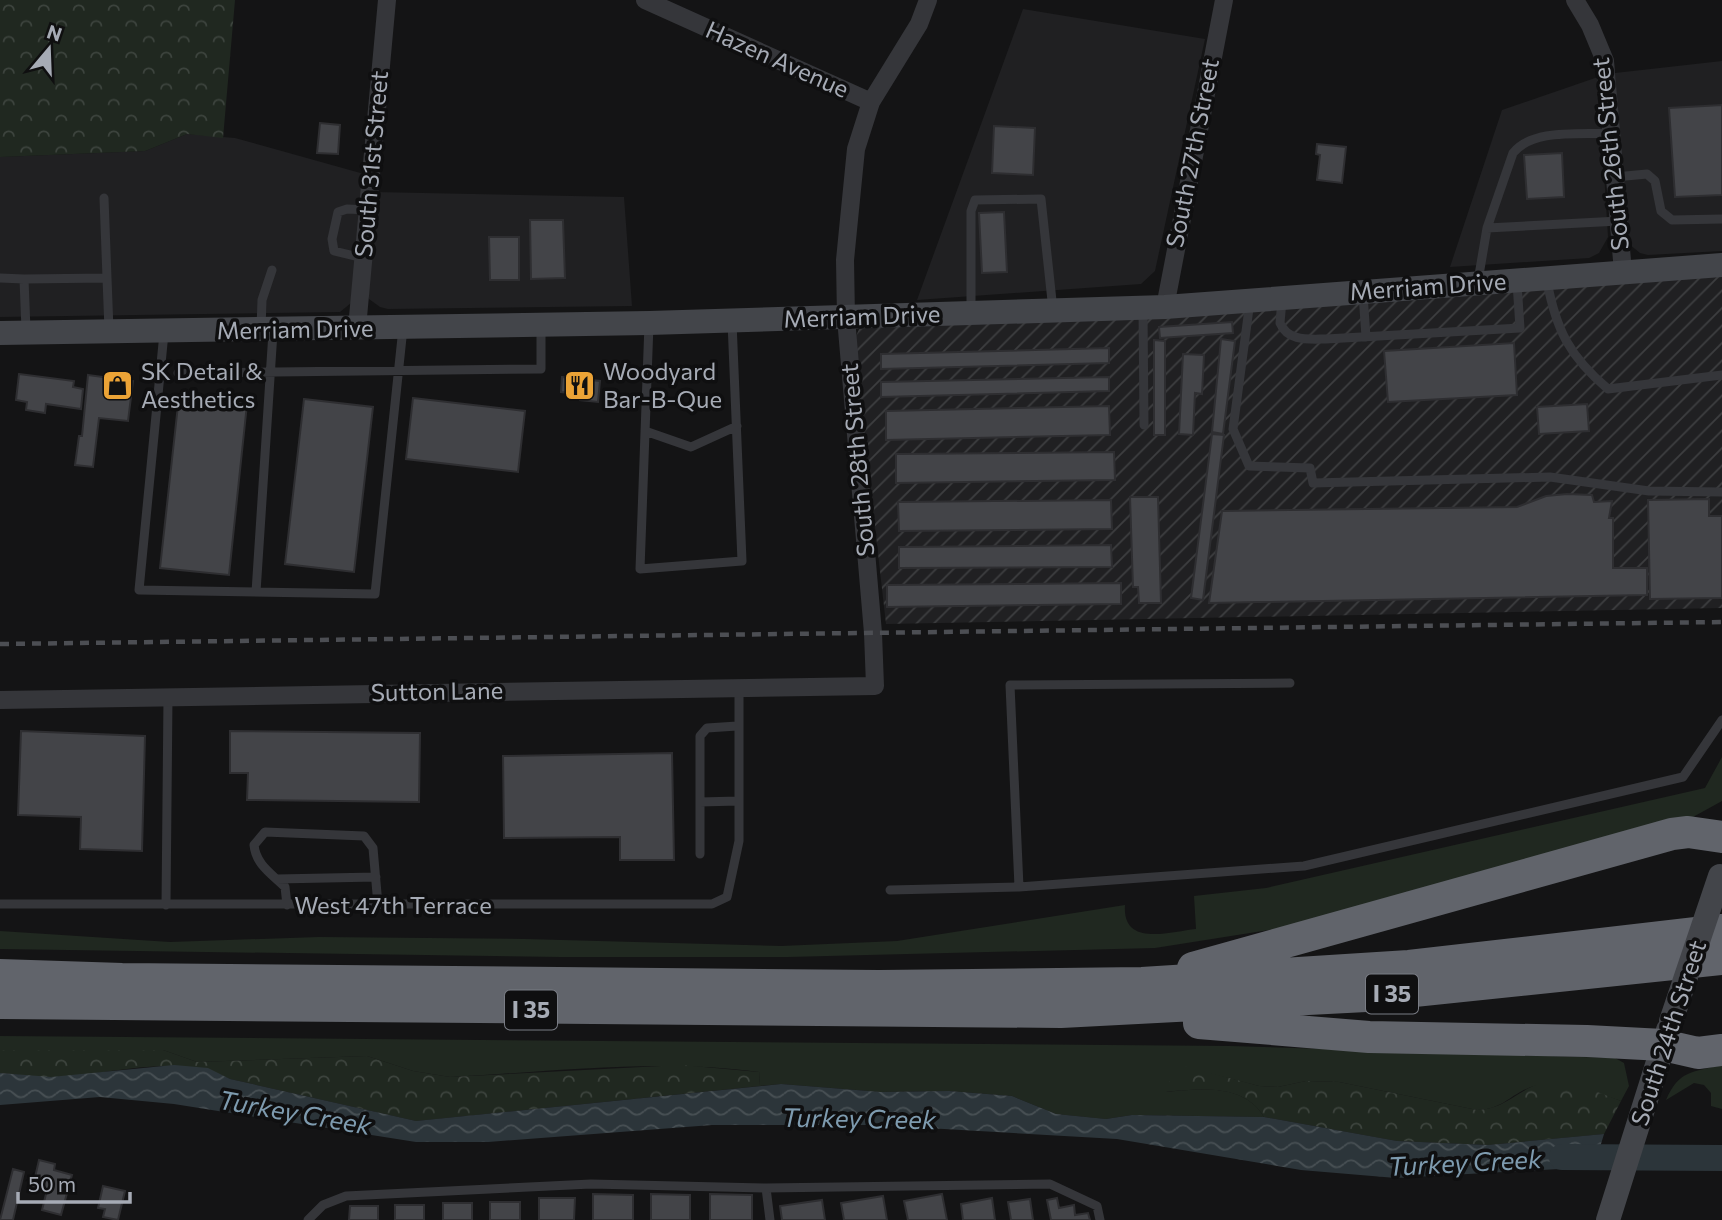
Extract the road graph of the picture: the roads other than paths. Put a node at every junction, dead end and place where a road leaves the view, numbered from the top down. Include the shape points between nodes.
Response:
1 (387, 0) edge
2 (645, 0) edge
3 (928, 0) edge
4 (1224, 0) edge
5 (1575, 0) edge
6 (871, 102) junction
7 (1611, 133) junction
8 (1615, 177) junction
9 (104, 198) dead end
10 (368, 210) junction
11 (1722, 219) edge
12 (1619, 221) junction
13 (1487, 228) junction
14 (363, 258) junction
15 (1722, 265) edge
16 (272, 270) dead end
17 (1623, 272) junction
18 (0, 278) edge
19 (107, 278) junction
20 (1547, 278) junction
21 (24, 279) junction
22 (1517, 280) junction
23 (1478, 283) junction
24 (1363, 292) junction
25 (1282, 298) junction
26 (1250, 300) junction
27 (1154, 307) junction
28 (1053, 311) junction
29 (971, 314) junction
30 (846, 318) junction
31 (732, 321) junction
32 (649, 323) junction
33 (541, 325) junction
34 (357, 328) junction
35 (403, 328) junction
36 (267, 330) junction
37 (164, 331) junction
38 (109, 332) junction
39 (0, 333) edge
40 (26, 333) junction
41 (1366, 337) junction
42 (399, 369) junction
43 (271, 371) junction
44 (178, 373) dead end
45 (1722, 375) edge
46 (1144, 425) dead end
47 (737, 426) junction
48 (645, 431) junction
49 (1722, 492) edge
50 (256, 592) junction
51 (1290, 683) dead end
52 (875, 686) joint
53 (739, 690) junction
54 (168, 696) junction
55 (0, 700) edge
56 (1722, 720) edge
57 (737, 726) junction
58 (738, 801) junction
59 (700, 802) junction
60 (1722, 837) edge
61 (700, 854) dead end
62 (1721, 873) edge
63 (376, 877) junction
64 (277, 879) junction
65 (1019, 887) junction
66 (890, 890) dead end
67 (0, 904) edge
68 (166, 905) junction
69 (287, 905) junction
70 (378, 905) junction
71 (1722, 930) edge
72 (1722, 959) edge
73 (0, 975) edge
74 (1142, 983) junction
75 (0, 1003) edge
76 (1061, 1012) junction
77 (1667, 1033) junction
78 (1722, 1050) edge
79 (766, 1188) junction
80 (1609, 1217) edge
81 (308, 1220) edge
82 (770, 1220) edge
83 (1100, 1220) edge

1 - 10 street, South 31st Street
2 - 6 street, Hazen Avenue
3 - 6 street, South 28th Street via 919,24
4 - 27 street, South 27th Street via 1168,276
5 - 7 street, South 26th Street via 1605,61
6 - 30 street, South 28th Street via 856,149 845,260
7 - 8 street, South 26th Street
7 - 13 lane via 1534,138 1521,144 1513,153
8 - 11 lane via 1647,174 1655,181 1661,211 1672,220
8 - 12 street, South 26th Street
9 - 19 lane
10 - 14 street, South 31st Street
10 - 14 lane via 338,212 332,239 334,251
12 - 13 lane
12 - 17 street, South 26th Street
13 - 23 lane
14 - 34 street, South 31st Street
15 - 17 main road, Merriam Drive
16 - 36 lane via 262,299
17 - 20 main road, Merriam Drive
18 - 21 lane
19 - 21 lane
19 - 38 lane
20 - 22 main road, Merriam Drive
20 - 45 lane via 1562,338 1583,368 1608,389
21 - 40 lane
22 - 23 main road, Merriam Drive
22 - 41 lane via 1520,328
23 - 24 main road, Merriam Drive
24 - 25 main road, Merriam Drive
24 - 41 lane
25 - 26 main road, Merriam Drive
25 - 41 lane via 1280,323 1289,335
26 - 27 main road, Merriam Drive
26 - 49 lane via 1233,429 1249,466 1310,467 1312,483 1550,477 1649,491
27 - 28 main road, Merriam Drive
27 - 46 lane
28 - 29 main road, Merriam Drive
28 - 29 lane via 1041,199 975,200 971,211
29 - 30 main road, Merriam Drive
30 - 31 main road, Merriam Drive
30 - 52 street, South 28th Street
31 - 32 main road, Merriam Drive
31 - 47 lane
32 - 33 main road, Merriam Drive
32 - 48 lane
33 - 35 main road, Merriam Drive
33 - 42 lane via 541,369
34 - 35 main road, Merriam Drive
34 - 36 main road, Merriam Drive
35 - 42 lane
36 - 37 main road, Merriam Drive
36 - 43 lane
37 - 38 main road, Merriam Drive
37 - 50 lane via 139,590
38 - 40 main road, Merriam Drive
39 - 40 main road, Merriam Drive
42 - 43 lane
42 - 50 lane via 375,594
43 - 44 lane
43 - 50 lane
47 - 48 lane via 691,447
47 - 48 lane via 743,561 640,569
51 - 65 lane via 1010,685
52 - 53 street, Sutton Lane
53 - 54 street, Sutton Lane
53 - 57 lane
54 - 55 street, Sutton Lane
54 - 68 lane
56 - 65 lane via 1682,778 1304,866
57 - 58 lane
57 - 59 lane via 707,727 702,732
58 - 59 lane
58 - 70 lane, West 47th Terrace via 739,841 727,897 712,904
59 - 61 lane
60 - 74 highway via 1672,834
62 - 77 main road, South 24th Street, bridge
63 - 64 lane
63 - 64 lane via 373,848 364,836 265,832 254,845 255,855
63 - 70 lane
64 - 69 lane via 285,887
65 - 66 lane
67 - 68 lane, West 47th Terrace
68 - 69 lane, West 47th Terrace
69 - 70 lane, West 47th Terrace
71 - 74 highway, I 35 via 1409,966
72 - 76 highway, I 35 via 1366,996
73 - 74 highway, I 35 via 839,986
75 - 76 highway, I 35
76 - 77 highway via 1369,1037
77 - 78 highway via 1698,1053
77 - 80 main road, South 24th Street
79 - 81 lane via 591,1184 346,1196 323,1205
79 - 82 lane
79 - 83 lane via 1050,1184 1097,1206

